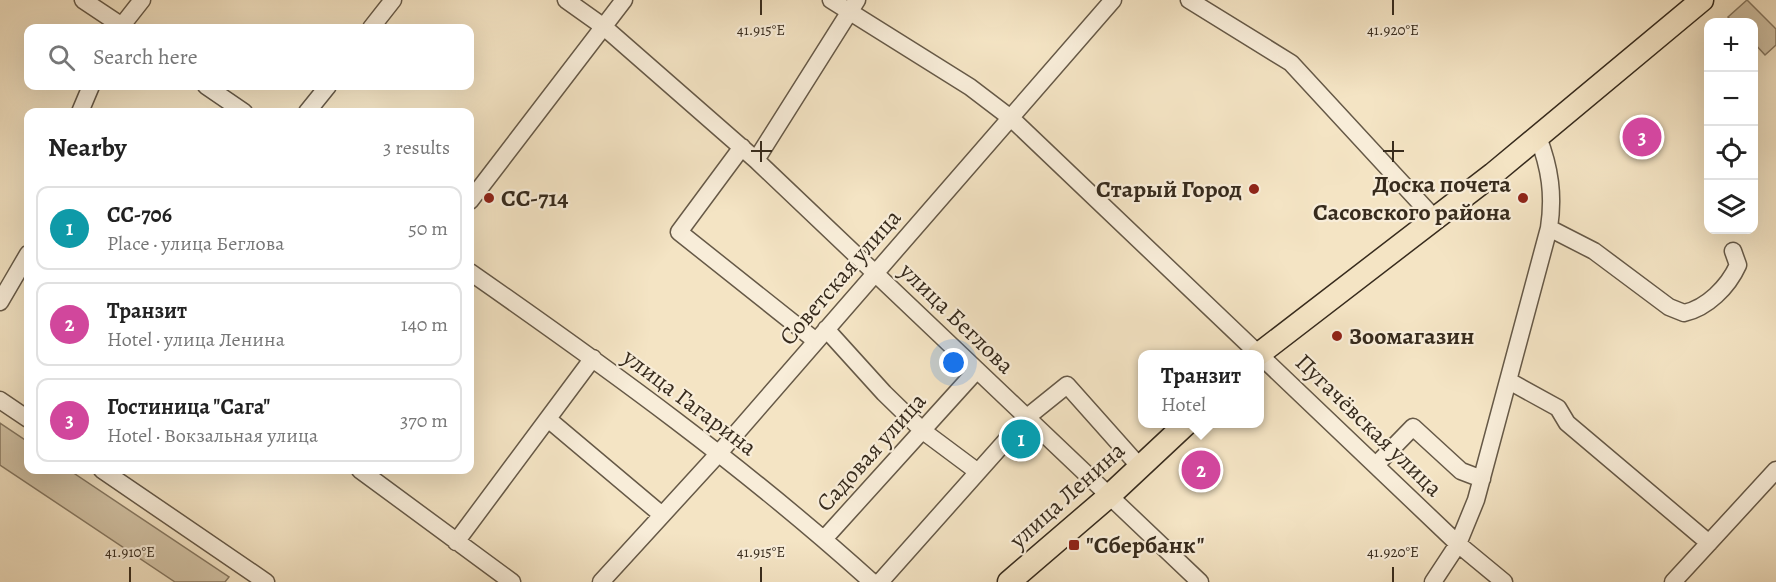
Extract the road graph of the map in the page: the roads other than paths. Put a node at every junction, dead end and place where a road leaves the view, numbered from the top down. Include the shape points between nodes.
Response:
1 (83, 0) edge
2 (142, 0) edge
3 (393, 0) edge
4 (566, 0) edge
5 (624, 0) edge
6 (831, 0) edge
7 (1113, 0) edge
8 (1702, 0) edge
9 (1195, 2) edge
10 (854, 6) edge
11 (116, 24) edge
12 (125, 24) edge
13 (374, 24) edge
14 (604, 27) junction
15 (89, 90) edge
16 (212, 90) edge
17 (325, 90) edge
18 (82, 108) edge
19 (238, 108) edge
20 (310, 108) edge
21 (1012, 119) junction
22 (1538, 137) junction
23 (742, 147) junction
24 (756, 159) junction
25 (474, 196) edge
26 (1435, 219) junction
27 (1550, 228) junction
28 (1733, 250) dead end
29 (24, 261) edge
30 (876, 272) junction
31 (474, 275) edge
32 (0, 302) edge
33 (821, 335) junction
34 (1256, 350) edge
35 (1264, 351) edge
36 (593, 358) junction
37 (1264, 358) edge
38 (977, 370) junction
39 (1509, 381) junction
40 (0, 400) edge
41 (24, 416) edge
42 (1026, 418) junction
43 (548, 419) junction
44 (1181, 428) edge
45 (923, 431) junction
46 (719, 453) junction
47 (1376, 465) junction
48 (1140, 467) junction
49 (1776, 470) edge
50 (978, 472) junction
51 (108, 474) edge
52 (365, 474) edge
53 (1482, 479) junction
54 (1108, 497) junction
55 (662, 515) junction
56 (824, 539) junction
57 (456, 542) junction
58 (1709, 543) junction
59 (1458, 544) junction
60 (257, 579) edge
61 (512, 582) edge
62 (601, 582) edge
63 (872, 582) edge
64 (880, 582) edge
65 (1009, 582) edge
66 (1200, 582) edge
67 (1433, 582) edge
68 (1504, 582) edge
69 (1673, 582) edge

1 - 11 street
2 - 12 street
3 - 13 street
4 - 14 street, улица Беглова
5 - 14 street
6 - 10 street, Пугачёвская улица
7 - 21 street, Советская улица
8 - 22 main road
9 - 26 street via 1291,63
10 - 21 street, Пугачёвская улица
10 - 24 street
14 - 23 street, улица Беглова
14 - 25 street
15 - 18 street
16 - 19 street
17 - 20 street
21 - 30 street, Советская улица
21 - 34 street, Пугачёвская улица
22 - 26 main road
22 - 27 street via 1552,189
23 - 24 street, улица Беглова
23 - 33 street via 679,232
24 - 30 street, улица Беглова
26 - 35 main road
27 - 28 street via 1594,250 1669,307 1684,313 1699,308 1722,289 1738,266
27 - 39 street
29 - 32 street
30 - 33 street, Советская улица
30 - 38 street, улица Беглова
31 - 36 street, улица Гагарина
33 - 45 street
33 - 46 street, Советская улица
36 - 43 street
36 - 46 street, улица Гагарина
37 - 47 street, Пугачёвская улица
38 - 42 street, улица Беглова
38 - 45 street, Садовая улица
39 - 53 street
39 - 58 street via 1558,408 1567,423
40 - 41 street
42 - 48 street via 1067,385
42 - 50 street
42 - 54 street, улица Беглова
43 - 55 street
43 - 57 street
44 - 48 main road, улица Ленина
45 - 50 street
45 - 56 street, Садовая улица
46 - 55 street, Советская улица
46 - 56 street, улица Гагарина
47 - 53 street via 1413,427 1461,471
47 - 59 street, Пугачёвская улица
48 - 54 main road, улица Ленина
49 - 58 street
50 - 64 street
51 - 60 street
52 - 57 street
53 - 59 street
54 - 65 main road, улица Ленина
54 - 66 street, улица Беглова
55 - 62 street, Советская улица
56 - 63 street, улица Гагарина
57 - 61 street
58 - 69 street
59 - 67 street
59 - 68 street, Пугачёвская улица

